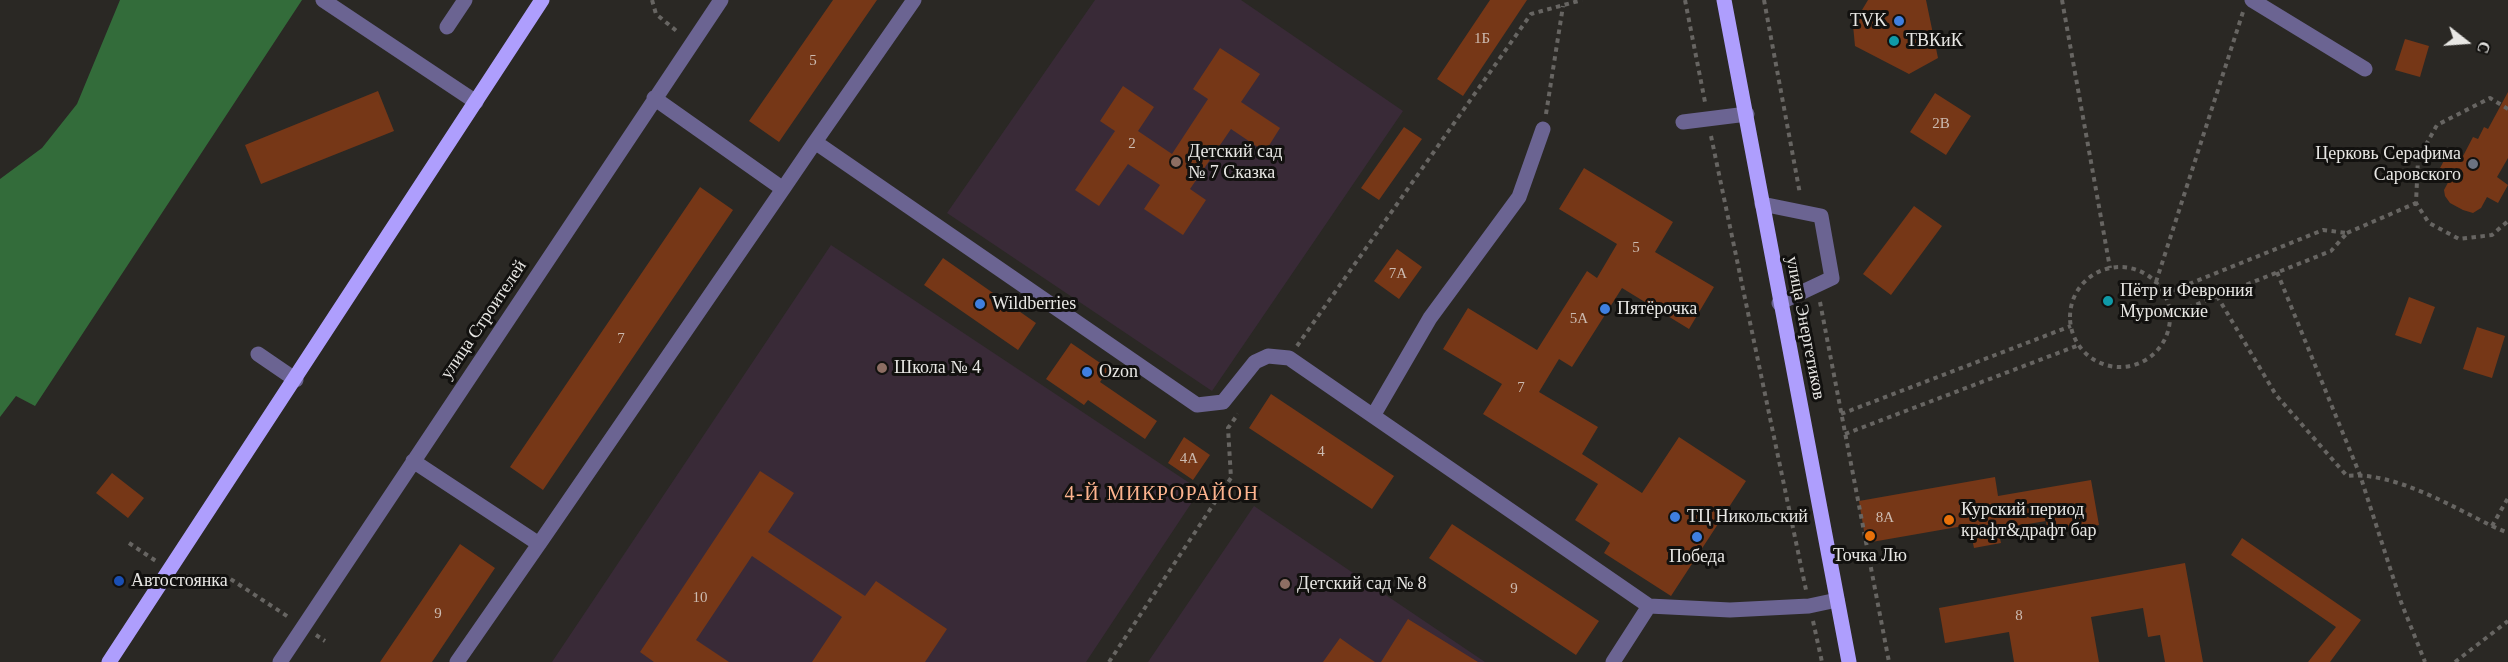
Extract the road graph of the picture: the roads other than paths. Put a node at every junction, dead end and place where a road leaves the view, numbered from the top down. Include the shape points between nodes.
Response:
1 (322, 0) edge
2 (465, 0) edge
3 (542, 0) edge
4 (721, 0) edge
5 (914, 0) edge
6 (1724, 0) edge
7 (2248, 6) edge
8 (447, 27) dead end
9 (2365, 69) dead end
10 (654, 98) junction
11 (476, 102) junction
12 (1747, 114) junction
13 (1683, 122) dead end
14 (1543, 129) road end
15 (814, 142) junction
16 (783, 189) junction
17 (1762, 204) junction
18 (1779, 303) junction
19 (258, 354) dead end
20 (296, 380) junction
21 (1374, 416) junction
22 (413, 461) junction
23 (539, 544) junction
24 (1837, 600) junction
25 (1649, 606) junction
26 (109, 662) edge
27 (280, 662) edge
28 (457, 662) edge
29 (1613, 662) edge
30 (1849, 662) edge

1 - 11 street
2 - 8 street
3 - 11 main road
4 - 10 street, улица Строителей
5 - 15 street
6 - 12 main road, улица Энергетиков
7 - 9 street
10 - 16 street
10 - 22 street, улица Строителей
11 - 20 main road
12 - 13 street
12 - 17 main road, улица Энергетиков
14 - 21 street via 1519,197 1430,318
15 - 16 street
15 - 21 street via 1197,405 1223,402 1255,362 1268,356 1288,358
16 - 23 street
17 - 18 main road, улица Энергетиков
17 - 18 street via 1821,216 1832,278
18 - 24 main road, улица Энергетиков
19 - 20 street
20 - 26 main road
21 - 25 street
22 - 23 street
22 - 27 street, улица Строителей
23 - 28 street
24 - 25 street via 1809,606 1730,610
24 - 30 main road, улица Энергетиков
25 - 29 street

